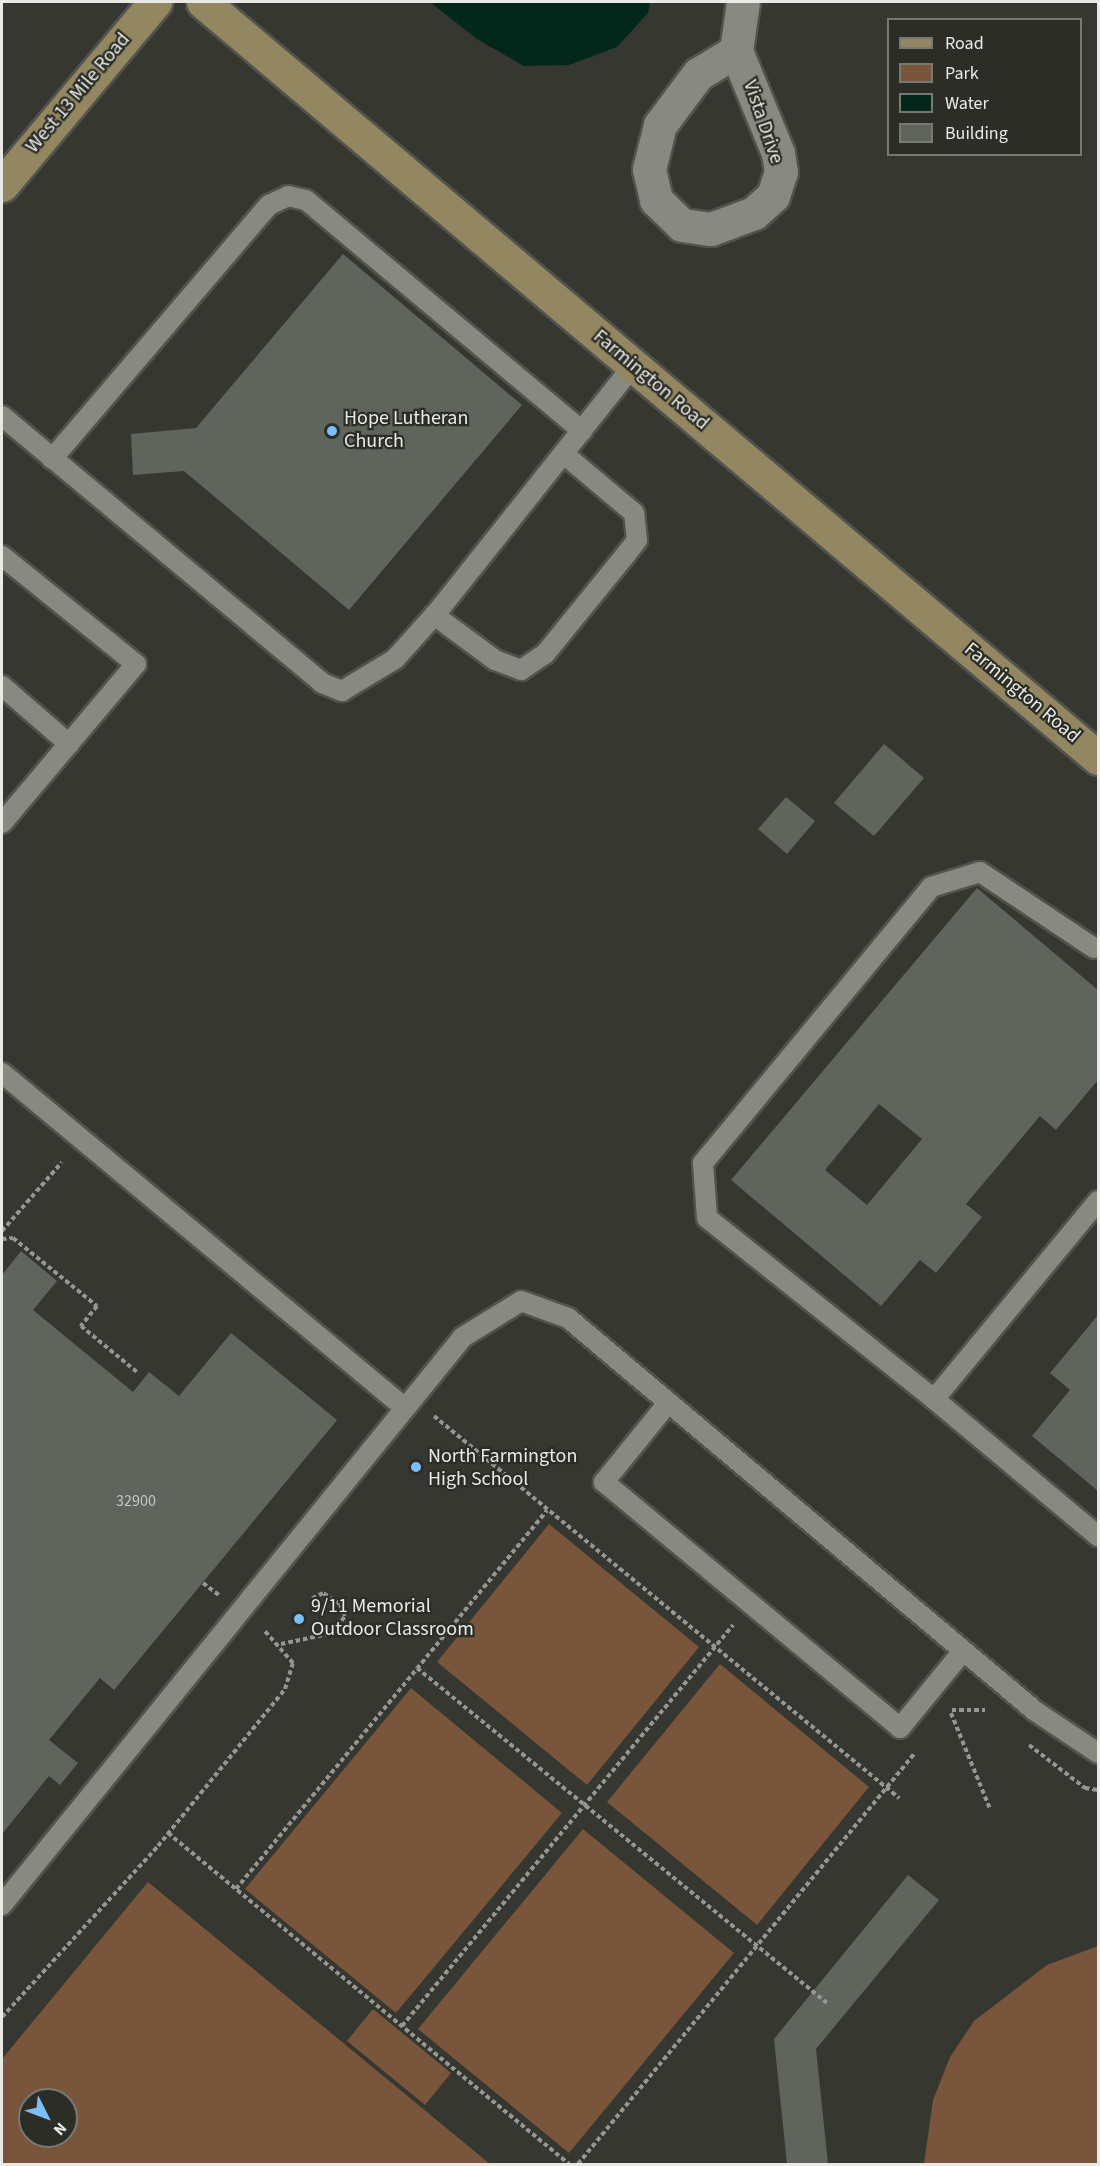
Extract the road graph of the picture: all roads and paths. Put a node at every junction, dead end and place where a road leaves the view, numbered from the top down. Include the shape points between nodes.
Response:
1 (155, 2) edge
2 (203, 2) edge
3 (743, 2) edge
4 (736, 51) junction
5 (2, 185) edge
6 (634, 365) junction
7 (2, 416) edge
8 (582, 431) junction
9 (564, 454) junction
10 (52, 459) junction
11 (2, 556) edge
12 (434, 615) junction
13 (2, 686) edge
14 (69, 744) junction
15 (1098, 758) edge
16 (2, 823) edge
17 (1097, 947) edge
18 (2, 1072) edge
19 (81, 1139) junction
20 (1098, 1201) edge
21 (2, 1231) edge
22 (2, 1239) edge
23 (137, 1372) dead end
24 (934, 1399) junction
25 (668, 1403) junction
26 (405, 1408) junction
27 (424, 1423) dead end
28 (547, 1510) junction
29 (1098, 1536) edge
30 (311, 1599) dead end
31 (751, 1604) junction
32 (252, 1632) dead end
33 (281, 1644) junction
34 (715, 1647) junction
35 (963, 1651) junction
36 (417, 1668) junction
37 (932, 1689) junction
38 (950, 1710) junction
39 (991, 1715) dead end
40 (943, 1719) dead end
41 (1019, 1737) dead end
42 (922, 1745) dead end
43 (1098, 1753) edge
44 (887, 1788) junction
45 (1098, 1790) edge
46 (899, 1798) dead end
47 (585, 1805) junction
48 (990, 1809) dead end
49 (168, 1833) junction
50 (236, 1889) junction
51 (2, 1905) edge
52 (758, 1946) junction
53 (827, 2003) dead end
54 (2, 2017) edge
55 (402, 2026) junction
56 (569, 2164) edge
57 (578, 2164) edge

1 - 5 street, West 13 Mile Road
2 - 6 street, Farmington Road
3 - 4 street
4 - 4 street, Vista Drive via 698,74 660,125 649,169 656,200 682,225 711,229 754,213 773,196 781,172 778,153
6 - 8 lane
6 - 15 street, Farmington Road
7 - 10 lane
8 - 9 lane
8 - 10 lane via 306,200 288,196 269,205
9 - 12 lane
9 - 12 lane via 634,513 637,540 627,553 545,654 521,670 495,660
10 - 12 lane via 322,683 342,691 366,680 395,659
11 - 14 lane via 136,664
13 - 14 lane
14 - 16 lane
17 - 24 lane via 981,872 931,887 703,1163 706,1218
18 - 19 lane
19 - 21 path
19 - 26 lane
20 - 24 lane
22 - 23 path via 13,1238 97,1306 81,1326
24 - 29 lane
25 - 26 lane via 568,1318 521,1301 463,1337
25 - 31 lane via 604,1482
25 - 35 lane
26 - 51 lane
27 - 28 path via 431,1414
28 - 34 path
28 - 36 path
30 - 33 path via 322,1593 340,1604 345,1616 333,1633
31 - 34 path
31 - 37 lane via 900,1728
32 - 33 path via 258,1625
33 - 49 path via 293,1663 285,1689
34 - 44 path
34 - 47 path
35 - 37 lane
35 - 43 lane via 1035,1711
36 - 47 path
36 - 50 path
37 - 38 path
38 - 39 path via 981,1707
38 - 40 path
38 - 48 path
41 - 45 path via 1084,1788
42 - 44 path
44 - 46 path
44 - 52 path
47 - 52 path
47 - 55 path
49 - 50 path
49 - 54 path
50 - 55 path
52 - 53 path
52 - 57 path
55 - 56 path

